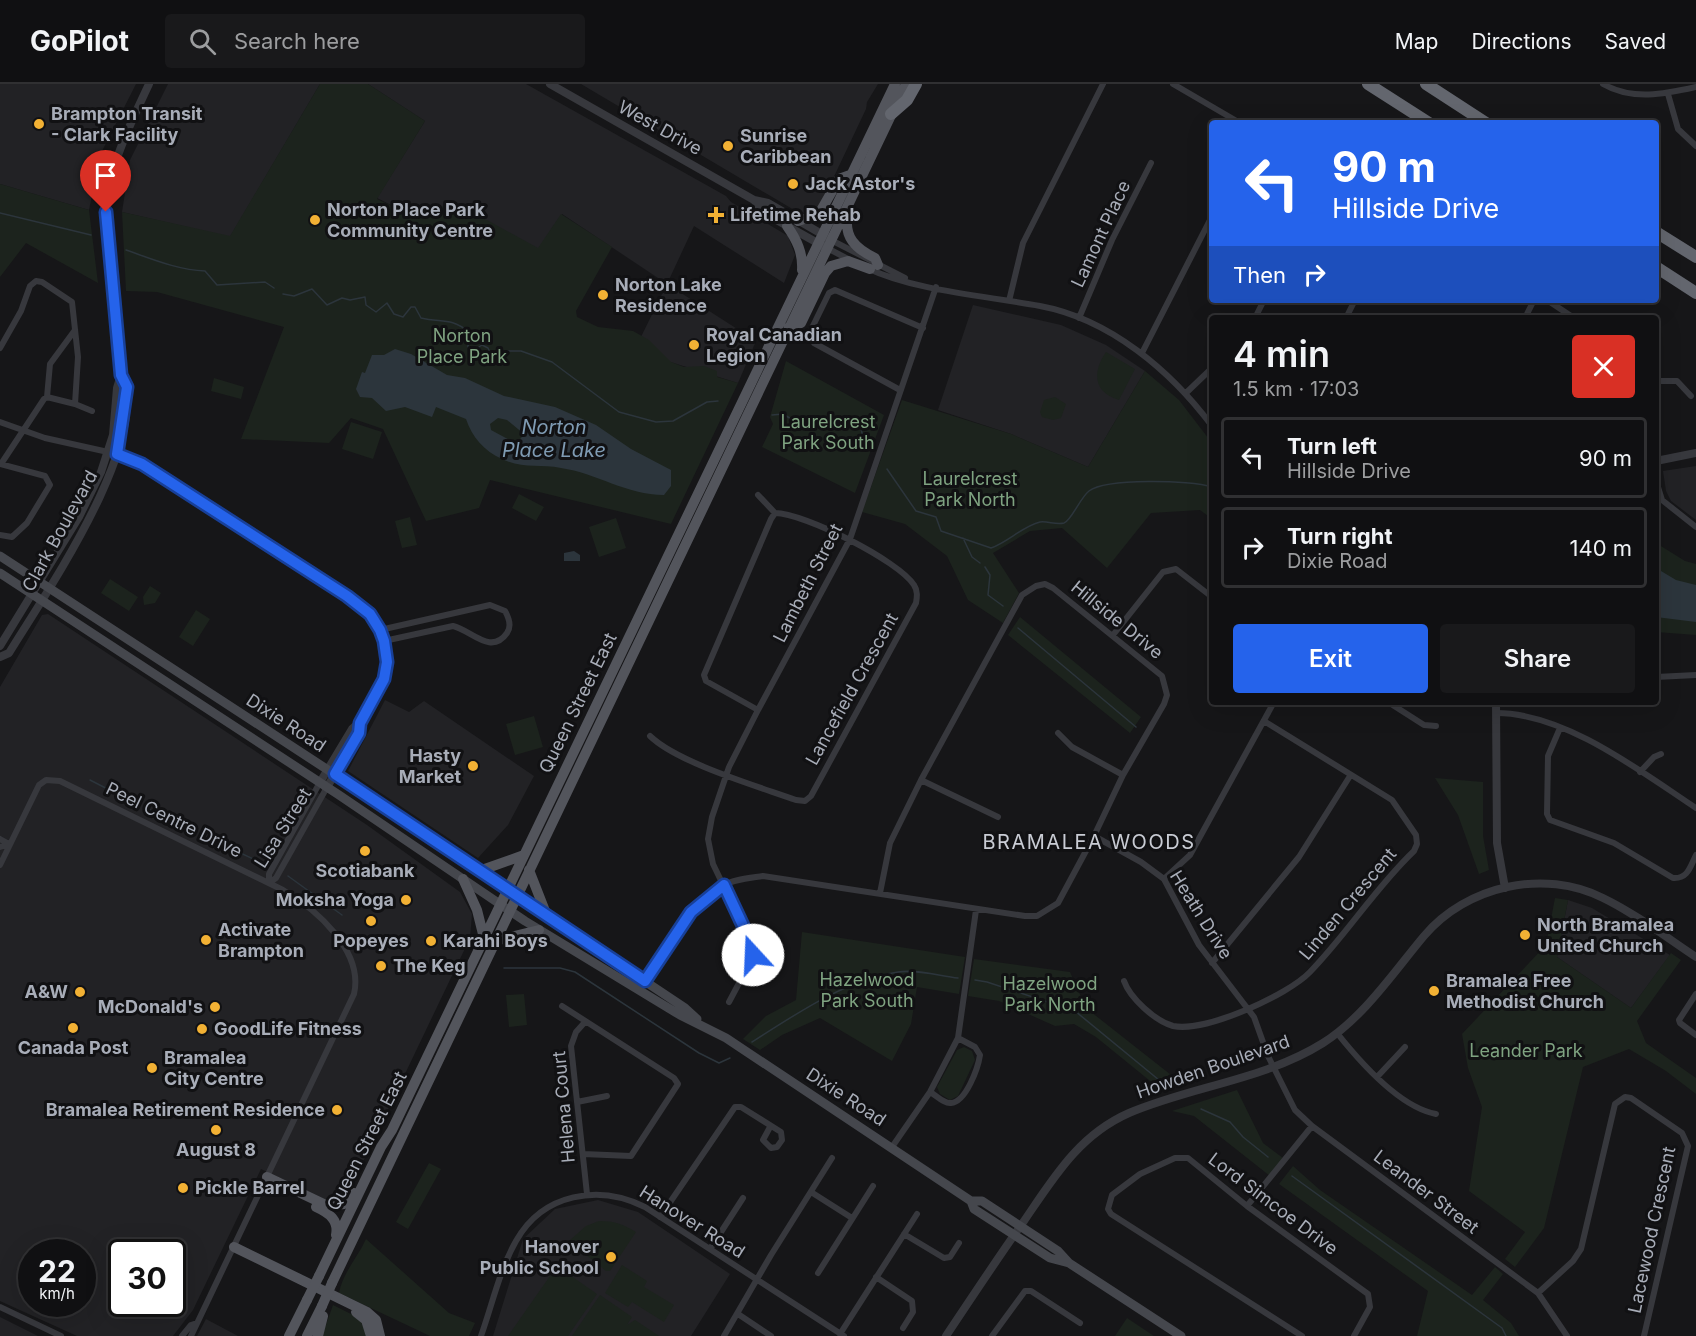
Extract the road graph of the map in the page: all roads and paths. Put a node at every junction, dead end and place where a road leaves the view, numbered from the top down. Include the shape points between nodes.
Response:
1 (149, 84) edge
2 (550, 84) edge
3 (895, 84) edge
4 (906, 84) edge
5 (915, 84) edge
6 (1103, 84) edge
7 (1173, 84) edge
8 (1356, 84) edge
9 (1426, 84) edge
10 (1603, 84) edge
11 (1373, 87) edge
12 (1696, 87) edge
13 (1668, 94) junction
14 (891, 114) junction
15 (1235, 120) edge
16 (1424, 120) edge
17 (1481, 120) edge
18 (1696, 146) edge
19 (1151, 163) dead end
20 (850, 175) junction
21 (851, 199) junction
22 (754, 200) junction
23 (798, 220) junction
24 (1209, 222) edge
25 (787, 226) junction
26 (1659, 234) edge
27 (824, 242) junction
28 (1696, 257) edge
29 (874, 267) junction
30 (1659, 269) edge
31 (802, 275) junction
32 (936, 287) junction
33 (1696, 292) edge
34 (1009, 301) junction
35 (1552, 303) edge
36 (1570, 315) edge
37 (1079, 318) junction
38 (789, 327) junction
39 (923, 328) junction
40 (75, 330) junction
41 (0, 348) edge
42 (1142, 353) junction
43 (1209, 371) edge
44 (1659, 381) edge
45 (901, 388) junction
46 (1187, 392) junction
47 (1691, 396) dead end
48 (47, 397) junction
49 (75, 404) junction
50 (92, 411) dead end
51 (0, 422) edge
52 (1209, 422) edge
53 (24, 431) junction
54 (113, 453) junction
55 (1696, 453) edge
56 (1659, 460) edge
57 (1, 464) edge
58 (1659, 490) edge
59 (758, 495) dead end
60 (775, 513) junction
61 (1696, 527) edge
62 (0, 535) edge
63 (850, 539) junction
64 (0, 556) edge
65 (0, 573) edge
66 (40, 582) junction
67 (49, 588) junction
68 (650, 591) junction
69 (32, 594) junction
70 (1209, 595) edge
71 (41, 600) junction
72 (436, 617) junction
73 (648, 622) junction
74 (439, 627) junction
75 (380, 630) junction
76 (1113, 635) junction
77 (384, 641) junction
78 (0, 646) edge
79 (0, 657) edge
80 (1696, 675) edge
81 (1659, 677) edge
82 (1272, 705) edge
83 (1393, 705) edge
84 (1496, 705) edge
85 (758, 710) junction
86 (1496, 713) junction
87 (1264, 721) junction
88 (1436, 726) dead end
89 (1560, 728) junction
90 (1058, 733) dead end
91 (650, 736) dead end
92 (1660, 754) dead end
93 (332, 772) junction
94 (1640, 772) junction
95 (726, 775) junction
96 (1123, 775) junction
97 (1350, 776) junction
98 (921, 780) junction
99 (322, 786) junction
100 (1696, 808) edge
101 (998, 817) dead end
102 (1094, 836) junction
103 (0, 838) edge
104 (9, 844) junction
105 (0, 847) edge
106 (524, 855) junction
107 (1696, 855) edge
108 (0, 864) edge
109 (479, 870) junction
110 (529, 870) junction
111 (463, 879) junction
112 (1164, 879) junction
113 (268, 883) junction
114 (724, 885) junction
115 (1505, 888) junction
116 (512, 892) junction
117 (880, 893) junction
118 (505, 907) junction
119 (976, 910) junction
120 (548, 916) junction
121 (539, 930) junction
122 (489, 940) junction
123 (1696, 957) edge
124 (1212, 963) junction
125 (645, 981) junction
126 (1124, 981) dead end
127 (639, 991) junction
128 (1696, 994) edge
129 (729, 1002) dead end
130 (562, 1006) dead end
131 (1249, 1009) junction
132 (585, 1022) junction
133 (701, 1023) junction
134 (1337, 1033) junction
135 (1696, 1035) edge
136 (958, 1038) junction
137 (1405, 1047) dead end
138 (1273, 1066) junction
139 (1377, 1077) junction
140 (930, 1092) junction
141 (607, 1096) dead end
142 (577, 1102) junction
143 (1436, 1114) dead end
144 (1312, 1126) junction
145 (770, 1127) dead end
146 (381, 1147) junction
147 (892, 1147) junction
148 (583, 1154) junction
149 (832, 1158) dead end
150 (266, 1179) junction
151 (873, 1186) dead end
152 (811, 1191) junction
153 (587, 1194) junction
154 (743, 1198) dead end
155 (971, 1201) junction
156 (1247, 1206) junction
157 (917, 1214) dead end
158 (660, 1217) junction
159 (852, 1218) junction
160 (1020, 1226) junction
161 (904, 1234) junction
162 (1014, 1235) junction
163 (959, 1243) dead end
164 (233, 1249) junction
165 (710, 1249) junction
166 (325, 1262) junction
167 (1069, 1263) junction
168 (818, 1273) dead end
169 (876, 1278) junction
170 (757, 1280) junction
171 (1538, 1293) junction
172 (322, 1306) junction
173 (0, 1307) edge
174 (738, 1314) junction
175 (197, 1323) junction
176 (1080, 1323) dead end
177 (903, 1328) dead end
178 (842, 1335) edge
179 (61, 1336) edge
180 (182, 1336) edge
181 (191, 1336) edge
182 (289, 1336) edge
183 (307, 1336) edge
184 (318, 1336) edge
185 (371, 1336) edge
186 (380, 1336) edge
187 (481, 1336) edge
188 (724, 1336) edge
189 (771, 1336) edge
190 (946, 1336) edge
191 (992, 1336) edge
192 (1181, 1336) edge
193 (1302, 1336) edge
194 (1354, 1336) edge
195 (1567, 1336) edge
196 (1644, 1336) edge

1 - 54 street, Clark Boulevard via 124,137 107,200 121,375
2 - 22 street, West Drive
3 - 20 main road, Queen Street East
4 - 14 main road, Queen Street East
5 - 14 highway via 907,100
6 - 34 street via 1023,243
7 - 15 street
8 - 11 highway via 1365,89
9 - 17 highway
10 - 13 street via 1632,94
11 - 16 highway
12 - 13 street
13 - 18 street via 1678,129
14 - 21 main road, Queen Street East
19 - 37 street, Lamont Place
20 - 23 main road via 839,179 819,214
20 - 27 main road, Queen Street East
21 - 27 main road, Queen Street East
21 - 29 main road via 845,226 855,247 875,258
22 - 23 street, West Drive via 768,203
22 - 25 street, West Drive via 764,213
23 - 27 street, West Drive
24 - 42 street
25 - 27 street, West Drive
25 - 31 main road via 803,257
26 - 28 highway
27 - 29 street
27 - 31 main road, Queen Street East
27 - 38 main road, Queen Street East
29 - 32 street via 888,278
29 - 38 main road via 848,261 831,266 801,324
30 - 33 highway
31 - 68 main road, Queen Street East
32 - 34 street
32 - 39 street, Lambeth Street
34 - 37 street via 1043,306
35 - 36 street
37 - 42 street
38 - 73 main road, Queen Street East
39 - 45 street, Lambeth Street
39 - 45 street via 836,290 829,293 810,332 814,343
40 - 41 street via 72,302 36,281
40 - 48 street via 50,364
40 - 49 street
42 - 46 street
43 - 46 street
44 - 47 street via 1677,381
45 - 63 street, Lambeth Street
46 - 52 street
48 - 49 street
48 - 53 street
49 - 50 street
51 - 53 street
53 - 54 street
53 - 57 street
54 - 66 street, Clark Boulevard
54 - 67 street, Clark Boulevard via 105,488
54 - 75 street, Lisa Street via 142,464 347,596 370,614
55 - 56 street
57 - 62 street via 45,476 50,485 27,523 12,537
58 - 61 street via 1662,500
59 - 60 street
60 - 63 street
60 - 85 street via 704,675 706,681
63 - 85 street, Lambeth Street
63 - 95 street, Lancefield Crescent via 894,565 915,585 916,603 811,796 805,801 796,800
64 - 66 main road, Dixie Road
65 - 69 main road, Dixie Road
66 - 67 main road, Dixie Road
66 - 69 street, Clark Boulevard
67 - 71 street, Clark Boulevard
67 - 93 main road, Dixie Road
68 - 73 main road via 652,598 633,642 637,642
68 - 106 main road, Queen Street East
69 - 71 main road, Dixie Road
69 - 78 street, Clark Boulevard
70 - 76 street via 1176,568 1169,569
71 - 79 street, Clark Boulevard via 9,653
71 - 99 main road, Dixie Road
72 - 74 street
72 - 74 street via 490,605 505,611 510,628 502,639 486,643 464,628
72 - 75 street
73 - 110 main road, Queen Street East
74 - 77 street
75 - 77 street, Lisa Street
76 - 96 street, Hillside Drive via 1162,676 1167,695
76 - 98 street, Hillside Drive via 1053,588 1045,584 1028,589
77 - 93 street, Lisa Street via 384,679 360,723 352,729
80 - 81 street
82 - 87 street
83 - 88 street via 1424,724
84 - 86 street
85 - 95 street, Lambeth Street
86 - 89 street via 1519,714
86 - 115 street via 1497,843
87 - 97 street, Linden Crescent
87 - 112 street via 1190,855
89 - 94 street
89 - 107 street via 1548,756 1550,820 1614,843 1672,878 1686,874
90 - 96 street via 1072,747
91 - 95 street via 661,746
92 - 94 street
93 - 99 street, Lisa Street
93 - 109 main road, Dixie Road
94 - 100 street
95 - 114 street, Lambeth Street via 708,839 713,864
96 - 102 street, Hillside Drive
97 - 124 street via 1299,857
97 - 131 street, Linden Crescent via 1392,800 1416,835 1417,844 1309,973 1284,993
98 - 101 street
98 - 117 street, Hillside Drive via 890,843
99 - 111 main road, Dixie Road
99 - 113 street, Lisa Street via 269,874
102 - 112 street, Heath Drive
102 - 119 street, Hillside Drive via 1058,903 1048,911 1025,916
103 - 104 street
104 - 105 street
104 - 108 street, Peel Centre Drive
104 - 113 street, Peel Centre Drive via 39,785 53,780
106 - 109 main road
106 - 116 main road, Queen Street East
109 - 116 main road, Dixie Road
110 - 116 main road, Queen Street East
110 - 120 main road
111 - 118 main road, Dixie Road
111 - 122 main road
112 - 124 street, Heath Drive
113 - 150 street, Peel Centre Drive via 305,905 344,944 357,982
114 - 117 street, Hillside Drive via 763,876
114 - 125 street, Hillside Drive via 691,912
114 - 129 street, Lambeth Street via 753,947 753,955
115 - 123 street, Howden Boulevard via 1552,885 1588,892
115 - 134 street, Howden Boulevard via 1468,900 1439,920 1360,1012
116 - 118 main road, Queen Street East
116 - 120 main road, Dixie Road
117 - 119 street, Hillside Drive
118 - 121 main road, Dixie Road
118 - 122 main road, Queen Street East
119 - 136 street
120 - 125 main road, Dixie Road
121 - 122 main road
121 - 127 main road, Dixie Road
122 - 146 main road, Queen Street East
122 - 172 main road, Queen Street East, bridge
124 - 131 street, Heath Drive
125 - 127 street, Hillside Drive
125 - 133 main road, Dixie Road
126 - 131 street via 1128,993 1172,1026 1196,1025
127 - 133 main road, Dixie Road via 680,1016
128 - 135 street via 1679,1020
130 - 132 street
131 - 138 street, Heath Drive
132 - 142 street, Helena Court via 571,1046
132 - 148 street via 678,1084 631,1156
133 - 147 main road, Dixie Road
134 - 138 street, Howden Boulevard via 1308,1052
134 - 139 street
136 - 140 street
136 - 140 street via 975,1047 980,1055 961,1099 946,1102
137 - 139 street
138 - 144 street, Leander Street via 1295,1110
138 - 160 street, Howden Boulevard via 1140,1109 1102,1128 1067,1158
139 - 143 street via 1424,1112
140 - 147 street
141 - 142 street
142 - 148 street, Helena Court
144 - 156 street
144 - 171 street, Leander Street
145 - 158 street via 735,1107
146 - 150 main road via 372,1155 352,1197 341,1206 328,1206
146 - 166 main road, Queen Street East
147 - 155 main road, Dixie Road
148 - 153 street, Helena Court
149 - 152 street
150 - 164 street, Peel Centre Drive
150 - 166 main road via 333,1219 337,1233
151 - 159 street
152 - 159 street
152 - 170 street
153 - 158 street, Hanover Road via 617,1196
153 - 187 street, Hanover Road via 548,1208 521,1233
154 - 165 street
155 - 160 main road, Dixie Road via 982,1201
155 - 162 main road, Dixie Road via 975,1209
156 - 193 street, Lord Simcoe Drive via 1188,1158 1175,1158 1140,1174 1112,1195 1108,1209
156 - 194 street, Lord Simcoe Drive via 1368,1294 1370,1307
157 - 161 street
158 - 165 street, Hanover Road
159 - 168 street
160 - 162 street, Howden Boulevard
160 - 167 main road, Dixie Road
161 - 163 street via 944,1258 950,1257
161 - 169 street
162 - 167 main road, Dixie Road via 1050,1258
162 - 190 street, Howden Boulevard
164 - 175 street, Peel Centre Drive
164 - 185 main road via 359,1313
164 - 186 main road via 367,1312 376,1320
165 - 170 street, Hanover Road
166 - 182 main road, Queen Street East, bridge
167 - 192 main road, Dixie Road
169 - 177 street via 912,1301 913,1312
169 - 178 street
170 - 174 street
170 - 178 street, Hanover Road
171 - 195 street, Leander Street
171 - 196 street, Lacewood Crescent via 1581,1249 1615,1104 1625,1097 1631,1098 1682,1133 1688,1146
172 - 183 main road, Queen Street East
172 - 184 main road
173 - 179 street
174 - 188 street
174 - 189 street
175 - 180 street, Peel Centre Drive
175 - 181 street, Peel Centre Drive
176 - 191 street via 1031,1291 1025,1291

